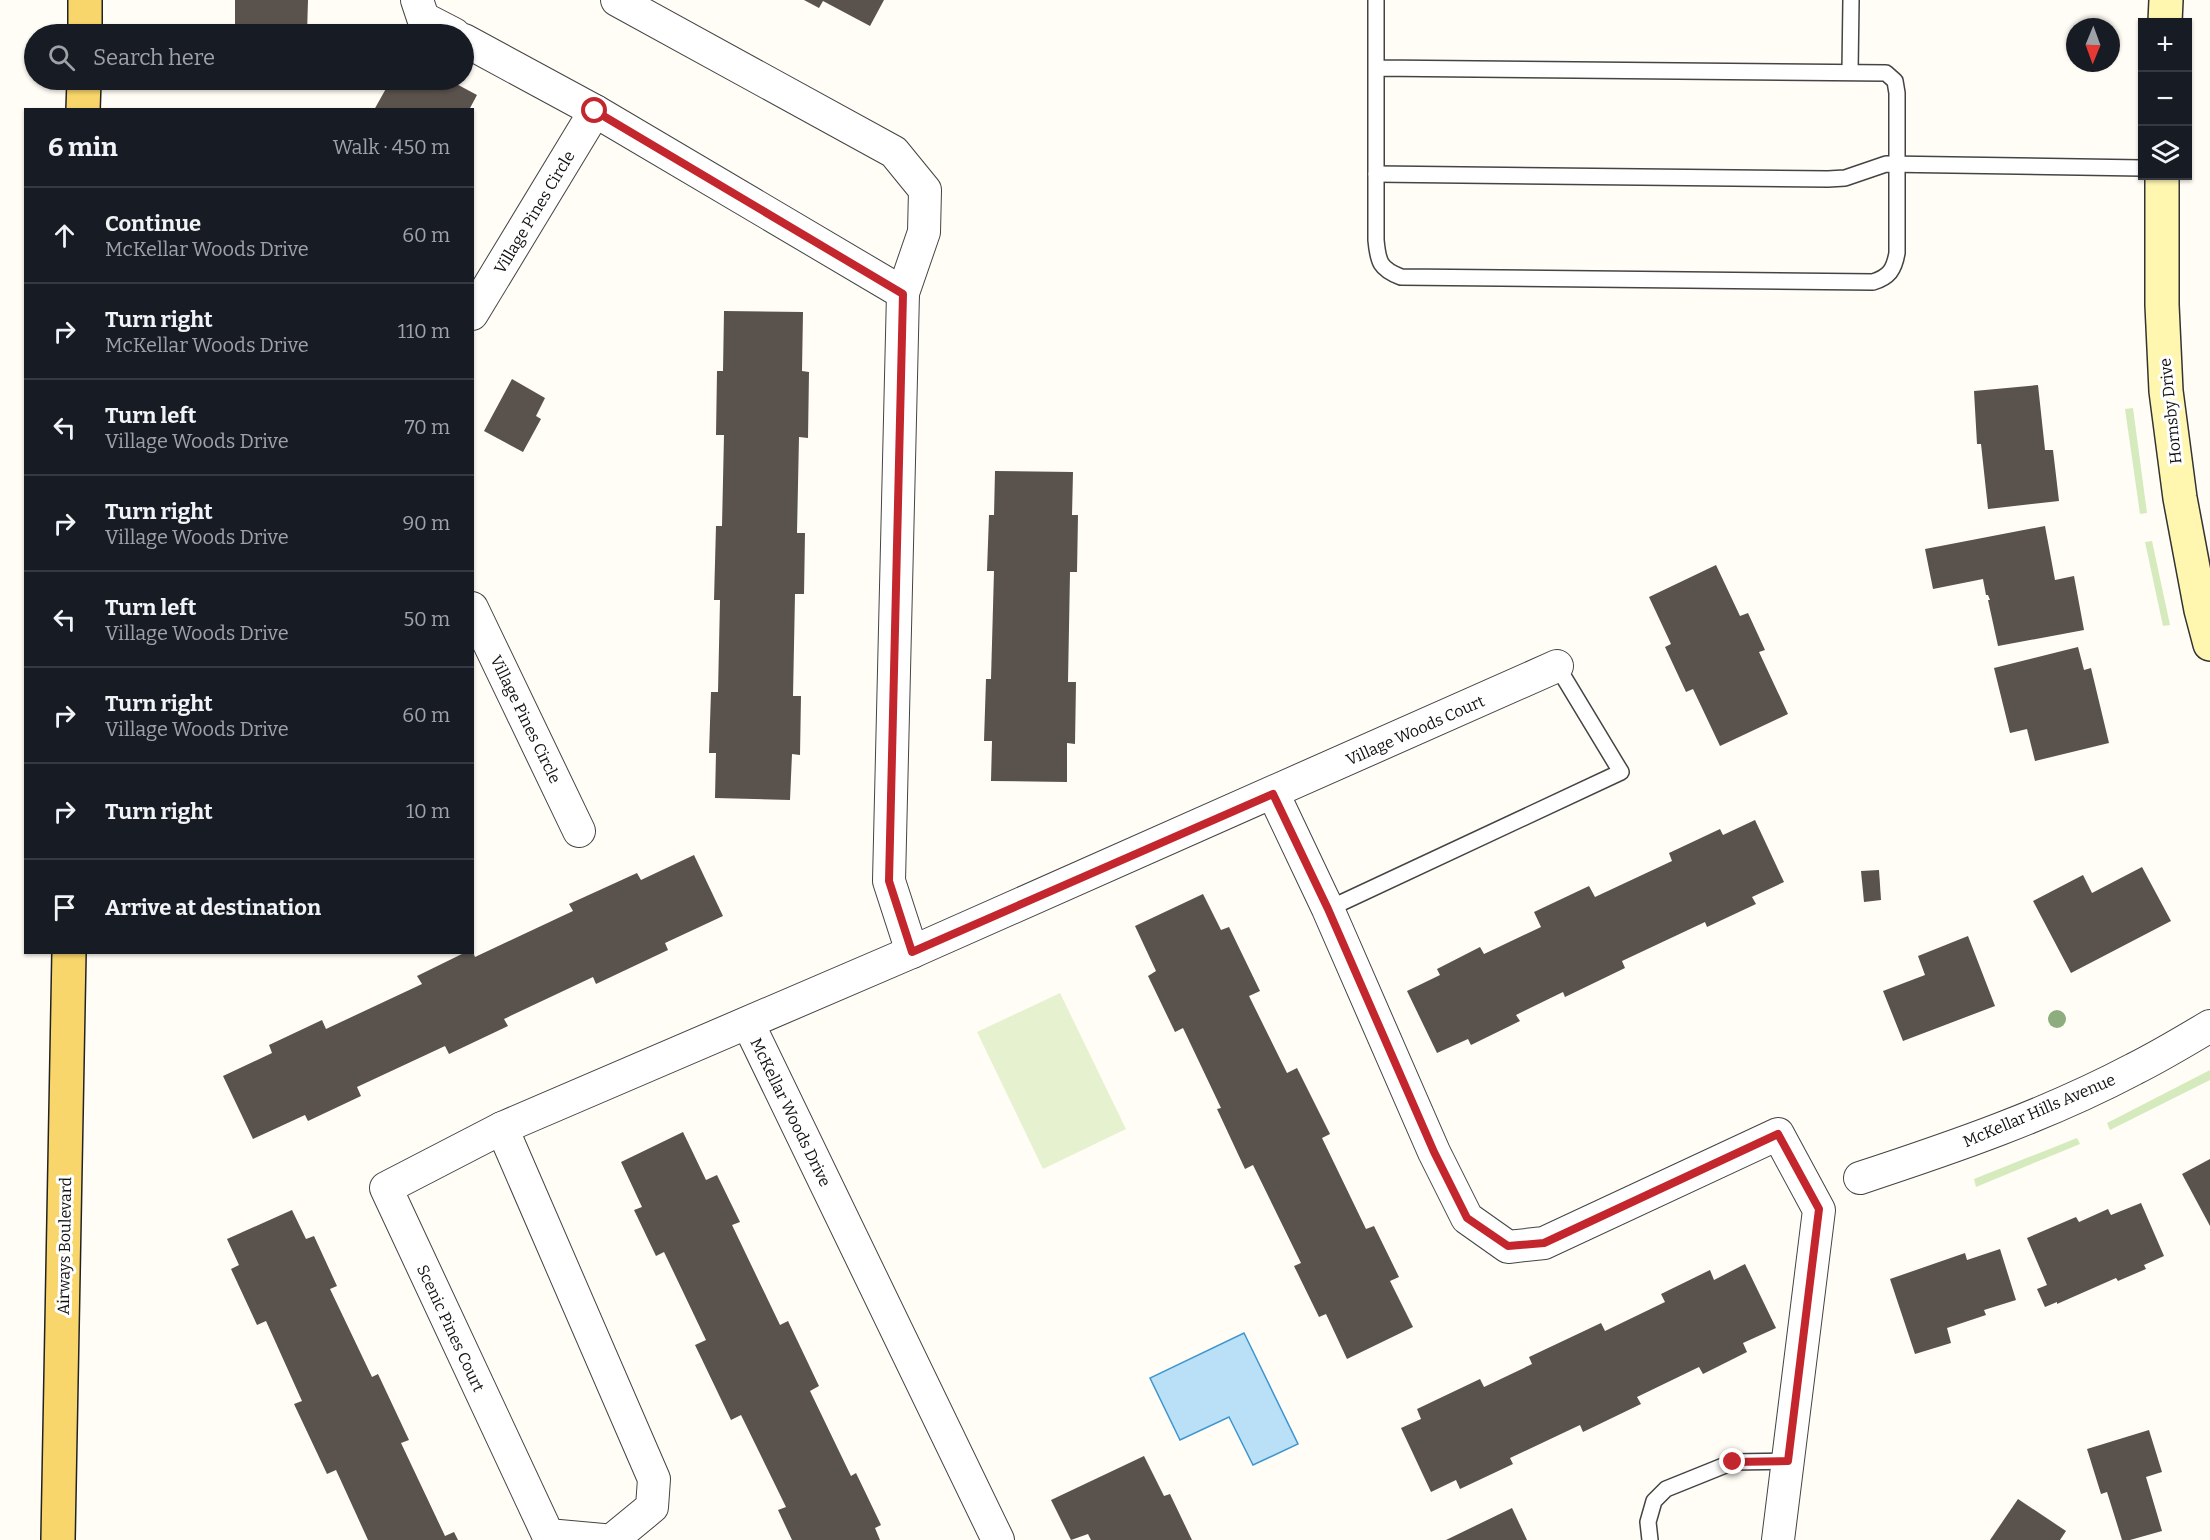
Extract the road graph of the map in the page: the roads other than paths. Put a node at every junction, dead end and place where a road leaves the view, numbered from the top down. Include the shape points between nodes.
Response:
1 (85, 0) edge
2 (417, 0) edge
3 (617, 0) edge
4 (1376, 0) edge
5 (1851, 0) edge
6 (2166, 0) edge
7 (2165, 18) edge
8 (85, 24) edge
9 (435, 24) edge
10 (474, 45) edge
11 (1376, 68) junction
12 (1850, 71) junction
13 (84, 90) edge
14 (83, 108) edge
15 (595, 111) junction
16 (1898, 164) junction
17 (2138, 168) edge
18 (1376, 174) junction
19 (2162, 180) edge
20 (903, 294) junction
21 (474, 311) edge
22 (2206, 609) edge
23 (474, 612) edge
24 (2210, 644) edge
25 (1557, 666) joint
26 (1273, 794) junction
27 (579, 831) dead end
28 (1328, 909) junction
29 (912, 952) junction
30 (69, 954) edge
31 (748, 1023) junction
32 (2210, 1026) edge
33 (502, 1128) junction
34 (1860, 1178) dead end
35 (1788, 1461) junction
36 (58, 1540) edge
37 (603, 1540) edge
38 (612, 1540) edge
39 (998, 1540) edge
40 (1650, 1540) edge
41 (1778, 1540) edge

1 - 8 main road
2 - 9 street via 423,18
3 - 20 street via 894,152 925,190 924,232
4 - 11 lane
5 - 12 lane
6 - 7 street
10 - 15 street
11 - 12 lane
11 - 18 lane
12 - 16 lane via 1886,73 1895,81
13 - 14 main road
15 - 20 street
15 - 21 street, Village Pines Circle
16 - 17 lane
16 - 18 lane via 1874,166 1845,178 1828,179
16 - 18 lane via 1894,268 1885,278 1873,282 1401,277 1387,271 1377,258
19 - 22 street, Hornsby Drive via 2166,391 2180,498
20 - 29 street via 889,881
22 - 24 street, Hornsby Drive
23 - 27 street, Village Pines Circle
25 - 26 street, Village Woods Court
25 - 28 lane via 1621,772
26 - 28 street
26 - 29 street, Village Woods Court
28 - 35 street via 1434,1152 1467,1218 1508,1246 1544,1243 1778,1134 1819,1209
29 - 31 street, McKellar Woods Drive
30 - 36 main road, Airways Boulevard
31 - 33 street, Scenic Pines Court
31 - 39 street, McKellar Woods Drive
32 - 34 street, McKellar Hills Avenue via 2133,1070 2053,1107 1956,1146
33 - 37 street, Scenic Pines Court via 386,1188 549,1535
33 - 38 street via 654,1479 652,1507
35 - 40 lane via 1733,1462 1666,1489 1654,1501 1648,1522
35 - 41 street

